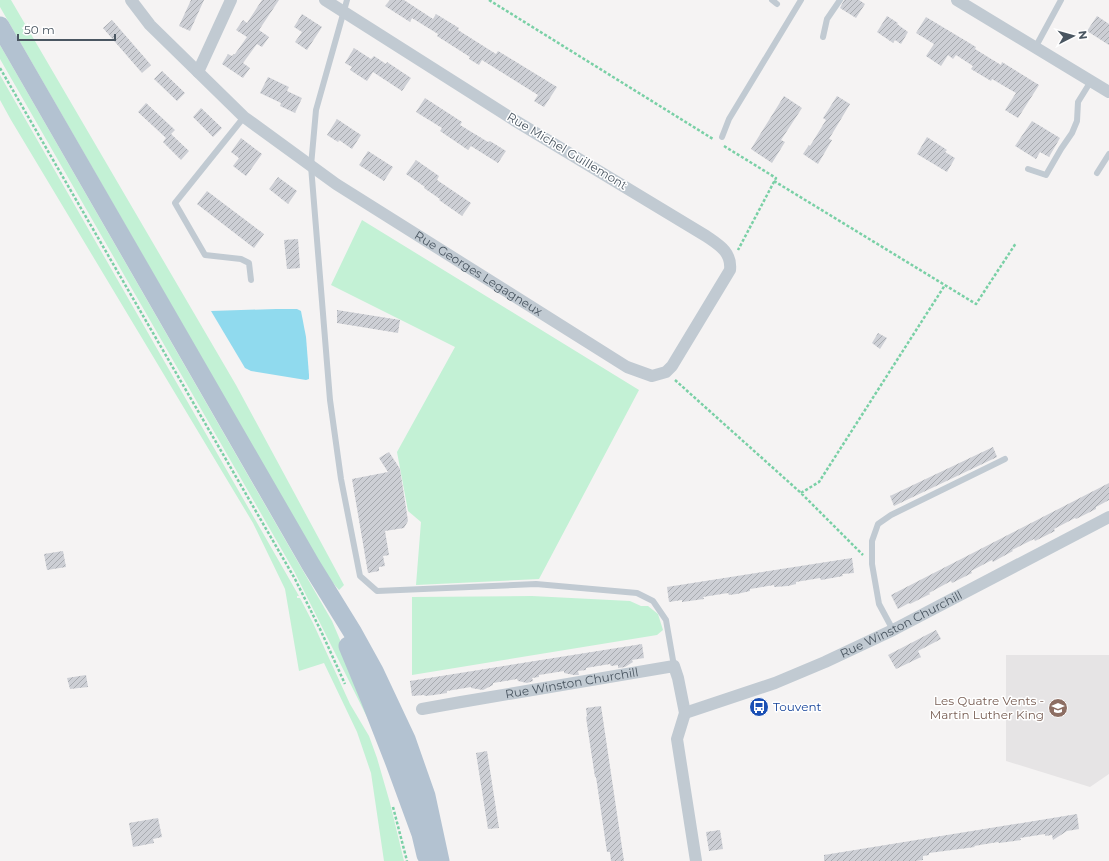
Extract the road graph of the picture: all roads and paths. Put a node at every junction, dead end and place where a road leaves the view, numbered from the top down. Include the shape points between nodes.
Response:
1 (131, 0) edge
2 (231, 0) edge
3 (324, 0) edge
4 (348, 0) edge
5 (489, 0) edge
6 (801, 0) edge
7 (840, 0) edge
8 (957, 0) edge
9 (1060, 0) edge
10 (969, 3) edge
11 (344, 12) junction
12 (0, 26) edge
13 (823, 37) dead end
14 (1035, 48) junction
15 (0, 68) edge
16 (198, 72) junction
17 (1091, 81) junction
18 (1109, 92) edge
19 (244, 117) junction
20 (722, 137) dead end
21 (716, 141) dead end
22 (723, 145) dead end
23 (1109, 154) edge
24 (311, 166) junction
25 (1028, 169) dead end
26 (1097, 173) dead end
27 (774, 181) junction
28 (1016, 243) dead end
29 (731, 263) junction
30 (251, 280) dead end
31 (945, 285) junction
32 (666, 372) junction
33 (1005, 459) dead end
34 (802, 493) junction
35 (1109, 517) edge
36 (872, 564) junction
37 (311, 565) junction
38 (892, 630) junction
39 (674, 666) junction
40 (347, 688) dead end
41 (422, 709) dead end
42 (685, 713) junction
43 (395, 763) junction
44 (392, 804) dead end
45 (407, 861) edge
46 (418, 861) edge
47 (427, 861) edge
48 (440, 861) edge
49 (696, 861) edge

1 - 16 street, Rue Georges Legagneux via 150,25
2 - 16 street
3 - 11 street, Rue Michel Guillemont
4 - 11 lane
5 - 21 path
6 - 20 lane via 729,119
7 - 13 lane via 827,19
8 - 10 street
9 - 14 lane
10 - 14 street
11 - 24 lane via 316,110
11 - 29 street, Rue Michel Guillemont via 514,120 706,236 722,247
12 - 37 main road
14 - 17 street
15 - 40 path via 294,579
16 - 19 street, Rue Georges Legagneux
17 - 18 street
17 - 25 lane via 1078,102 1077,121 1072,133 1046,175
19 - 24 street, Rue Georges Legagneux
19 - 30 lane via 175,203 205,255 241,259 248,263
22 - 27 path via 776,178
23 - 26 lane
24 - 32 street, Rue Georges Legagneux via 627,367 652,376
24 - 39 lane via 330,400 341,479 360,576 377,591 536,584 637,593 653,601 666,620
27 - 29 path
27 - 31 path
28 - 31 path via 976,304
29 - 32 street via 730,270 702,318
31 - 34 path via 819,482
32 - 34 path
33 - 36 lane via 891,515 878,524 872,542
34 - 36 path
35 - 38 street, Rue Winston Churchill
36 - 38 lane via 879,604
37 - 43 main road
37 - 48 main road via 353,633 406,739 426,796
38 - 42 street, Rue Winston Churchill via 775,683
39 - 41 street, Rue Winston Churchill
39 - 42 street
42 - 49 street via 677,739
43 - 46 main road
43 - 47 main road via 422,834
44 - 45 path

